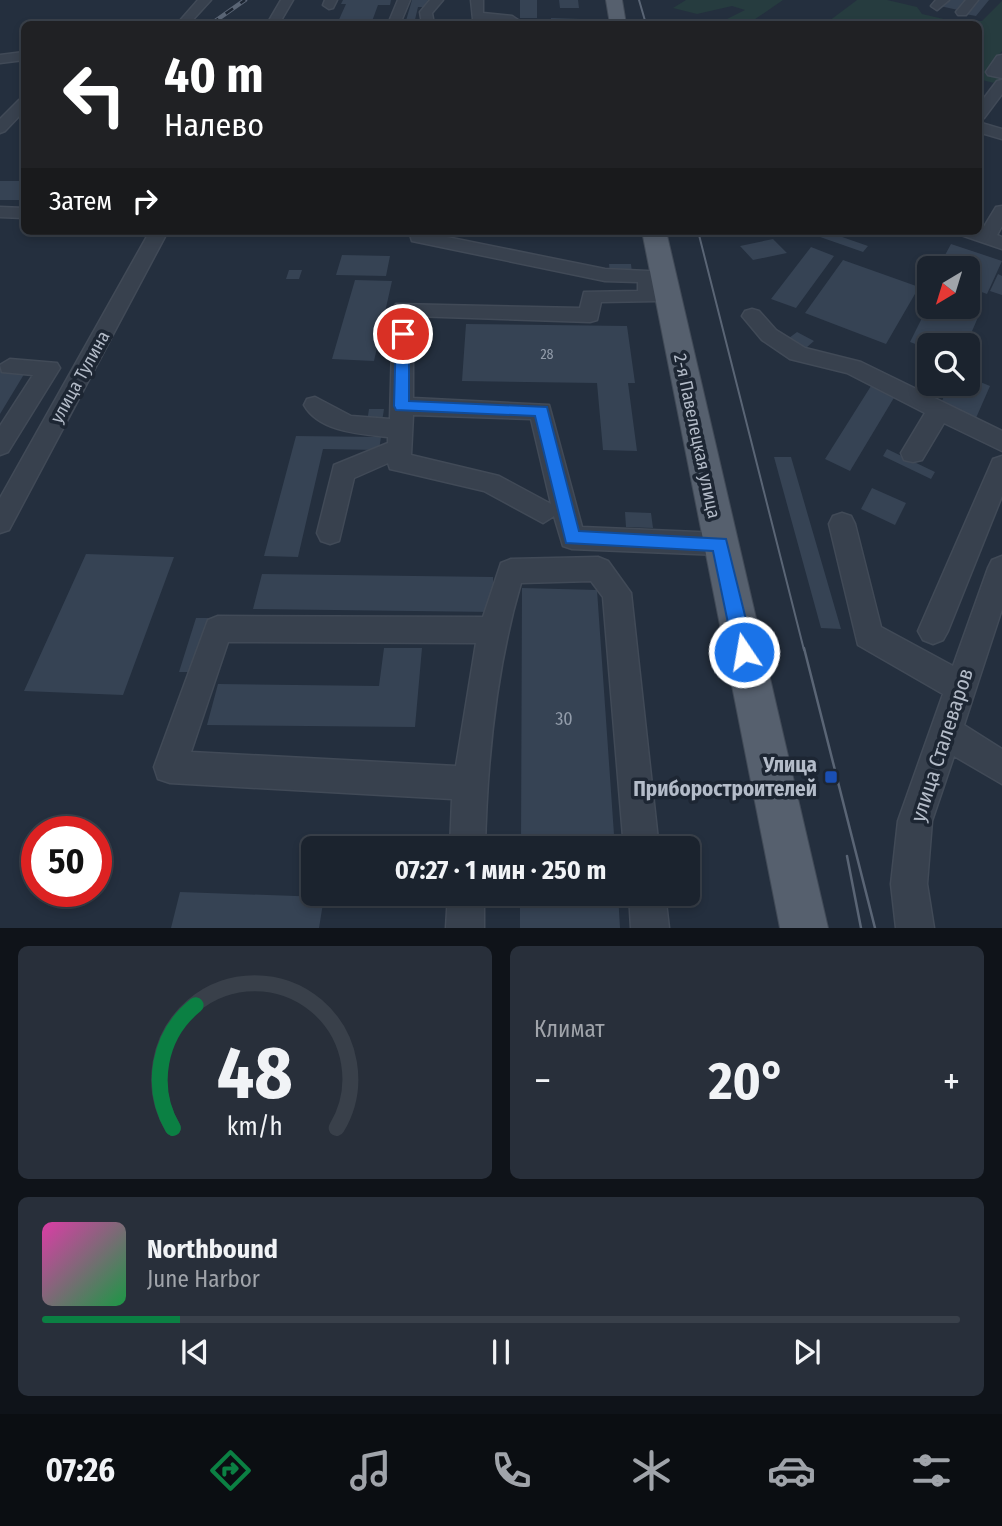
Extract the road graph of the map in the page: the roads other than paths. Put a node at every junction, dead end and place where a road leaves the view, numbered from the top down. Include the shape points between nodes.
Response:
1 (205, 0) edge
2 (287, 0) edge
3 (404, 0) edge
4 (437, 0) edge
5 (477, 0) edge
6 (614, 0) edge
7 (972, 0) edge
8 (962, 12) dead end
9 (512, 18) edge
10 (186, 21) edge
11 (276, 21) edge
12 (395, 21) edge
13 (428, 21) edge
14 (618, 21) edge
15 (21, 56) edge
16 (0, 59) edge
17 (1002, 59) edge
18 (1002, 74) edge
19 (1002, 84) edge
20 (21, 107) edge
21 (982, 111) edge
22 (982, 128) edge
23 (4, 131) edge
24 (1002, 134) edge
25 (1002, 211) edge
26 (0, 212) edge
27 (21, 213) edge
28 (157, 235) edge
29 (418, 235) edge
30 (654, 235) edge
31 (994, 240) edge
32 (654, 276) junction
33 (752, 316) dead end
34 (10, 367) dead end
35 (315, 405) dead end
36 (939, 411) junction
37 (401, 428) junction
38 (1002, 442) edge
39 (0, 446) edge
40 (913, 453) dead end
41 (1002, 466) edge
42 (543, 512) dead end
43 (0, 522) edge
44 (842, 524) dead end
45 (330, 533) dead end
46 (720, 544) junction
47 (1002, 568) edge
48 (493, 630) junction
49 (933, 631) dead end
50 (961, 687) junction
51 (945, 732) junction
52 (1002, 768) edge
53 (470, 783) junction
54 (468, 836) edge
55 (641, 836) edge
56 (465, 906) edge
57 (648, 906) edge
58 (464, 928) edge
59 (650, 928) edge
60 (804, 928) edge
61 (915, 928) edge

1 - 10 street
2 - 11 street
3 - 12 street
4 - 13 street via 426,12
5 - 9 street via 477,16
6 - 14 main road
7 - 8 street
15 - 16 street
17 - 18 street via 993,72
19 - 21 street
20 - 23 street
22 - 24 street
25 - 31 street
26 - 27 street
28 - 43 street, улица Тулина
29 - 32 street via 605,275
30 - 32 main road, 2-я Павелецкая улица
32 - 37 street via 649,297 591,296 590,314 403,309
32 - 46 main road, 2-я Павелецкая улица
33 - 36 street via 769,335 799,354 853,367
34 - 39 street via 48,368
35 - 37 street via 346,424
36 - 38 street
36 - 40 street
37 - 42 street via 399,462 490,483
37 - 45 street via 343,472
37 - 46 street via 541,411 572,538
41 - 49 street
44 - 50 street via 868,635
46 - 60 main road, 2-я Павелецкая улица
47 - 50 street, улица Сталеваров
48 - 53 street
48 - 53 street via 218,629 170,768
48 - 55 street via 511,571 598,569 617,593
50 - 51 street, улица Сталеваров
51 - 52 street
51 - 61 street, улица Сталеваров via 915,821 909,884
53 - 54 street
56 - 58 street
57 - 59 street

